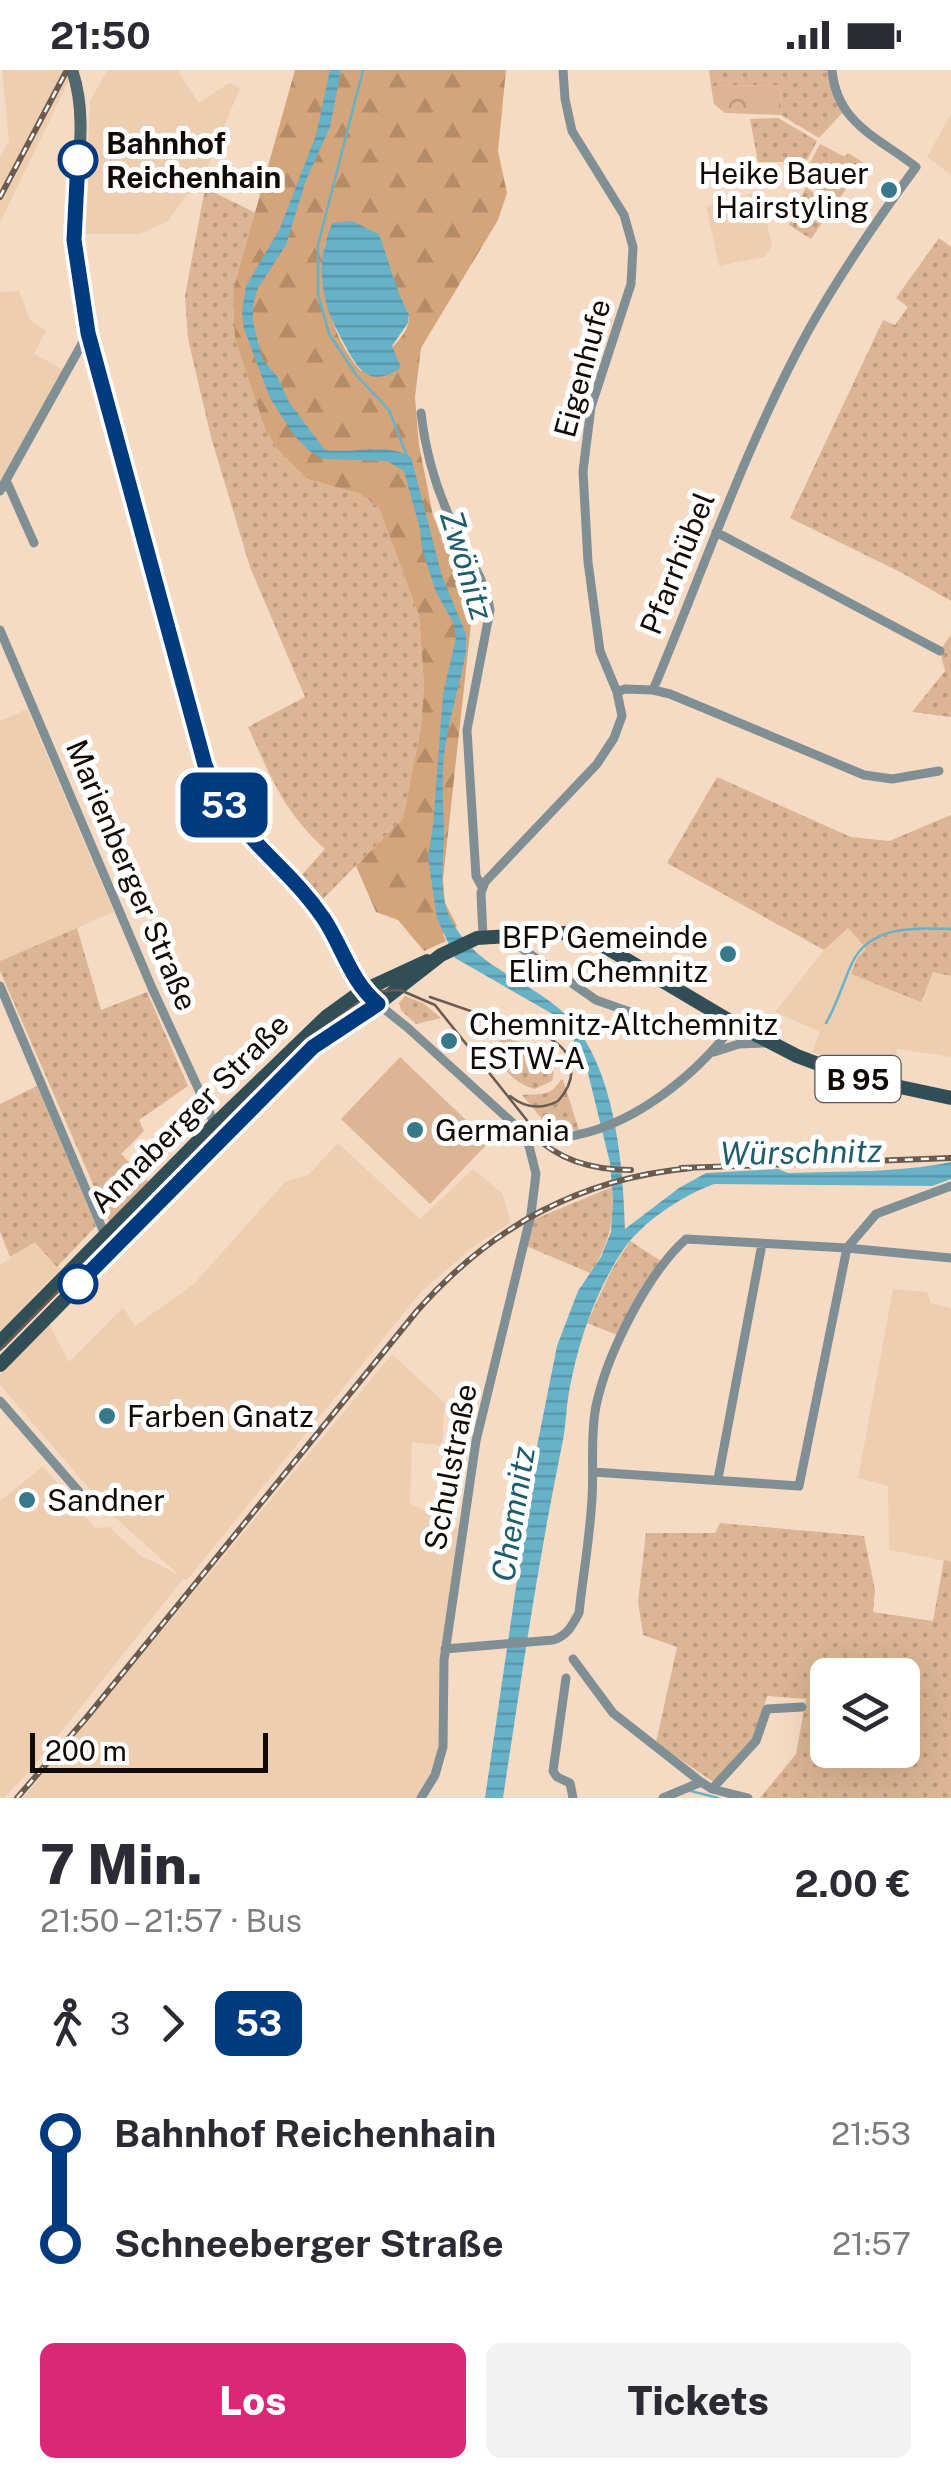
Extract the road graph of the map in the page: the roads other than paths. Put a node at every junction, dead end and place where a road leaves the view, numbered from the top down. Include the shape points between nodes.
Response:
1 (72, 70) edge
2 (563, 70) edge
3 (832, 70) edge
4 (88, 333) joint
5 (421, 413) dead end
6 (6, 480) junction
7 (0, 491) edge
8 (716, 532) junction
9 (34, 543) dead end
10 (0, 630) edge
11 (4, 649) edge
12 (940, 650) dead end
13 (653, 690) junction
14 (617, 692) junction
15 (205, 765) dead end
16 (938, 771) dead end
17 (482, 887) junction
18 (504, 936) junction
19 (475, 939) junction
20 (445, 952) junction
21 (0, 986) edge
22 (362, 990) junction
23 (378, 1004) junction
24 (733, 1027) junction
25 (771, 1043) junction
26 (711, 1053) junction
27 (951, 1098) edge
28 (220, 1130) junction
29 (564, 1138) dead end
30 (951, 1186) edge
31 (105, 1235) junction
32 (762, 1244) junction
33 (847, 1248) junction
34 (951, 1258) edge
35 (0, 1342) edge
36 (0, 1365) edge
37 (0, 1402) edge
38 (594, 1472) junction
39 (718, 1479) junction
40 (94, 1510) dead end
41 (445, 1650) junction
42 (573, 1659) dead end
43 (566, 1678) dead end
44 (802, 1707) dead end
45 (701, 1782) junction
46 (712, 1789) junction
47 (421, 1798) edge
48 (573, 1798) edge
49 (663, 1798) edge
50 (748, 1798) edge

1 - 4 main road via 80,100 74,240
2 - 14 street, Eigenhufe via 572,131 624,215 633,248 631,284 591,407 583,471 600,652
3 - 8 street, Pfarrhübel via 844,111 916,167 806,334
4 - 6 street
5 - 17 street via 448,516 490,610 467,730
6 - 7 street
6 - 9 street
8 - 12 street
8 - 13 street, Pfarrhübel
10 - 11 street, Marienberger Straße
11 - 28 street, Marienberger Straße
13 - 14 street
13 - 16 street via 864,775 892,779
14 - 17 street via 622,716 597,764
15 - 22 main road via 231,816 324,920
17 - 19 street
18 - 19 main road, Annaberger Straße / B 95
18 - 24 street via 596,1000 650,1019
18 - 24 main road, Annaberger Straße / B 95 via 580,932
19 - 20 main road, Annaberger Straße / B 95
20 - 22 main road, Annaberger Straße / B 95
20 - 23 main road, Annaberger Straße / B 95
21 - 31 street
22 - 23 main road
22 - 28 main road, Annaberger Straße / B 95 via 316,1026
23 - 28 main road, Annaberger Straße / B 95 via 313,1047
23 - 41 street, Schulstraße via 507,1118 528,1146 536,1174 479,1425
24 - 25 main road, Annaberger Straße / B 95
24 - 26 street
25 - 26 street
25 - 27 main road, Annaberger Straße / B 95 via 853,1078
26 - 29 street via 631,1115
28 - 31 main road, Annaberger Straße / B 95
28 - 36 main road, Annaberger Straße / B 95
30 - 33 street via 876,1214
31 - 35 main road, Annaberger Straße / B 95
32 - 33 street
32 - 38 street via 686,1239 674,1250 602,1383
32 - 39 street
33 - 34 street
33 - 39 street via 799,1486
37 - 40 street
38 - 39 street
38 - 41 street via 579,1613 562,1637
41 - 47 street, Schulstraße via 443,1746
42 - 45 street via 613,1714
43 - 48 street via 553,1771 570,1783
44 - 46 street via 767,1709 756,1741
45 - 46 street
45 - 49 street
46 - 50 street

